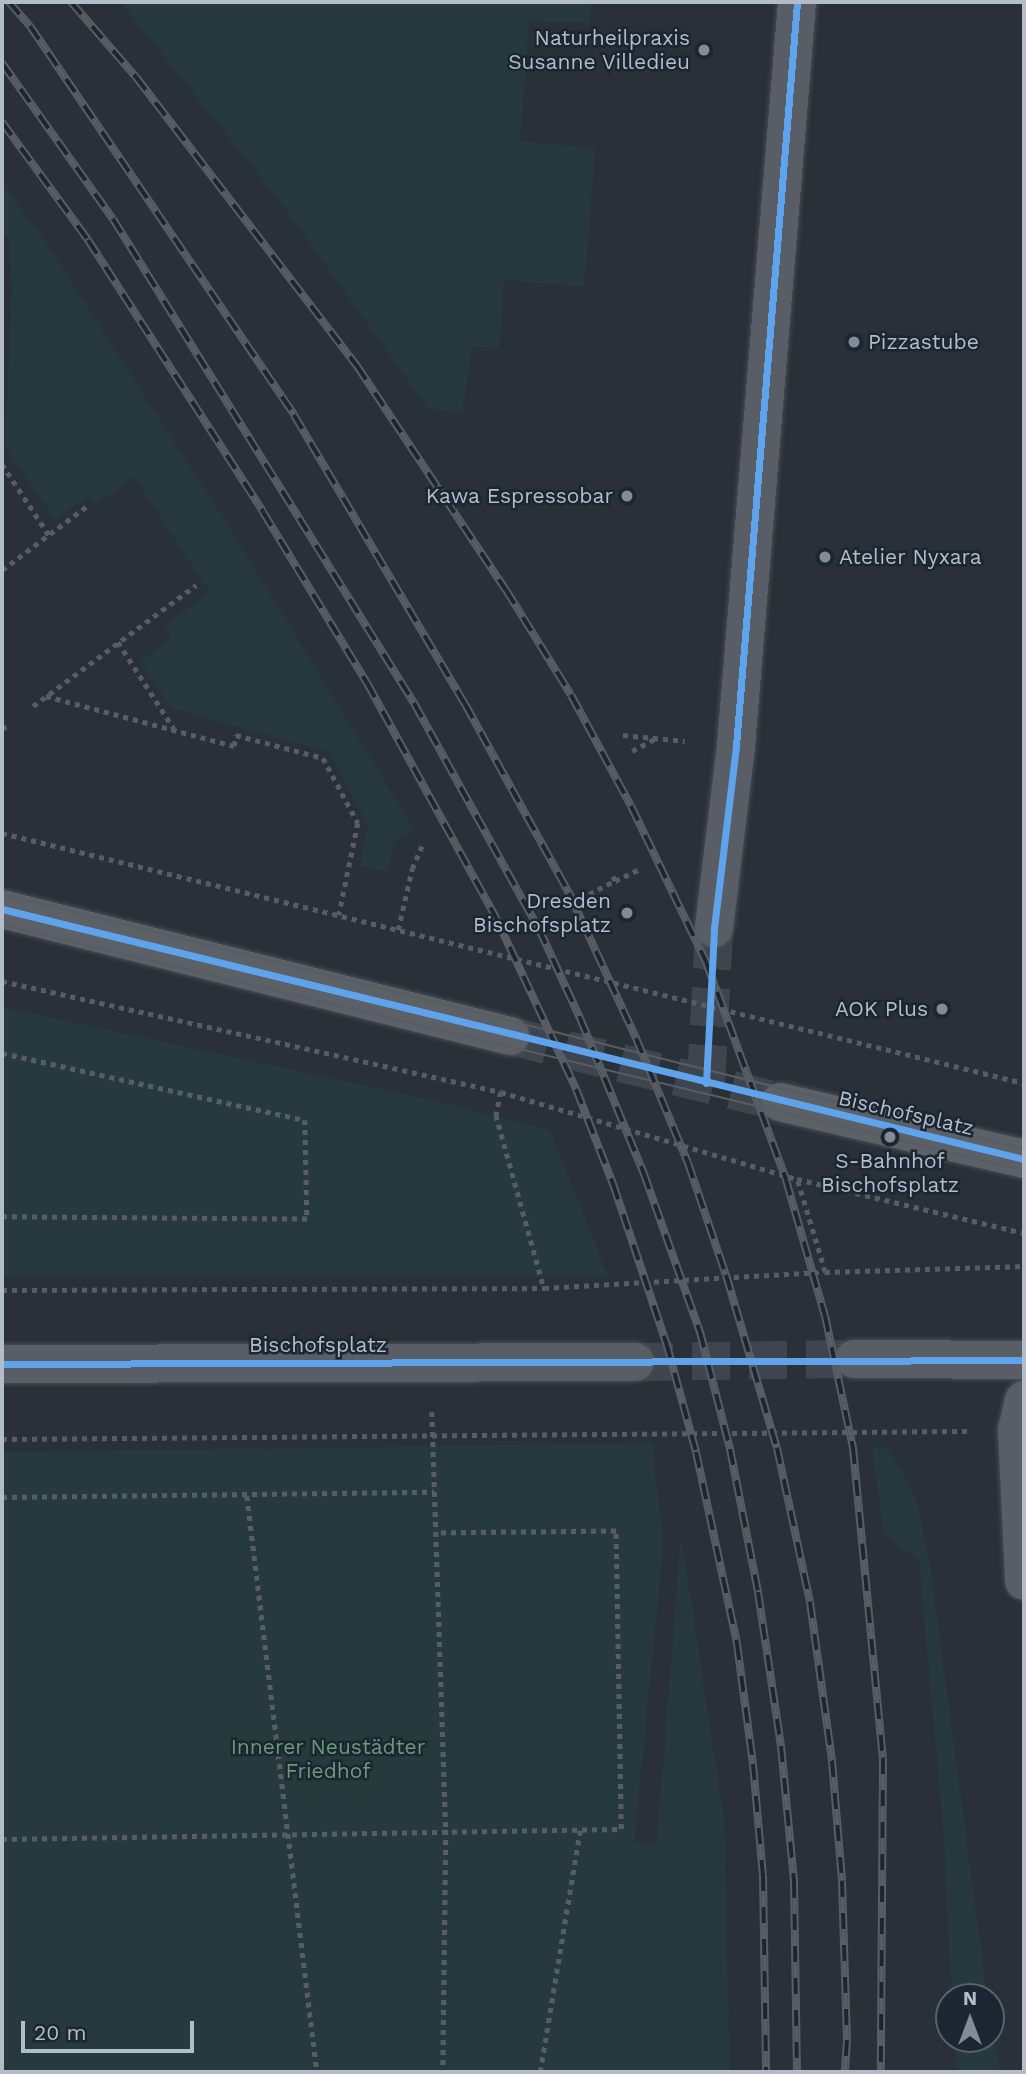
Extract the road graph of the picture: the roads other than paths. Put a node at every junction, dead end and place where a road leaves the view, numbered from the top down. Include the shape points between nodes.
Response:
1 (797, 2) edge
2 (2, 909) edge
3 (714, 928) tunnel mouth
4 (510, 1036) tunnel mouth
5 (780, 1102) tunnel mouth
6 (1024, 1160) edge
7 (855, 1359) tunnel mouth
8 (1024, 1360) edge
9 (635, 1362) tunnel mouth
10 (2, 1364) edge
11 (1021, 1415) edge
12 (1023, 1526) edge
13 (1024, 1581) edge

1 - 3 street via 736,746
2 - 4 main road
5 - 6 main road, Bischofsplatz
7 - 8 street
9 - 10 street, Bischofsplatz
11 - 12 street
12 - 13 street

